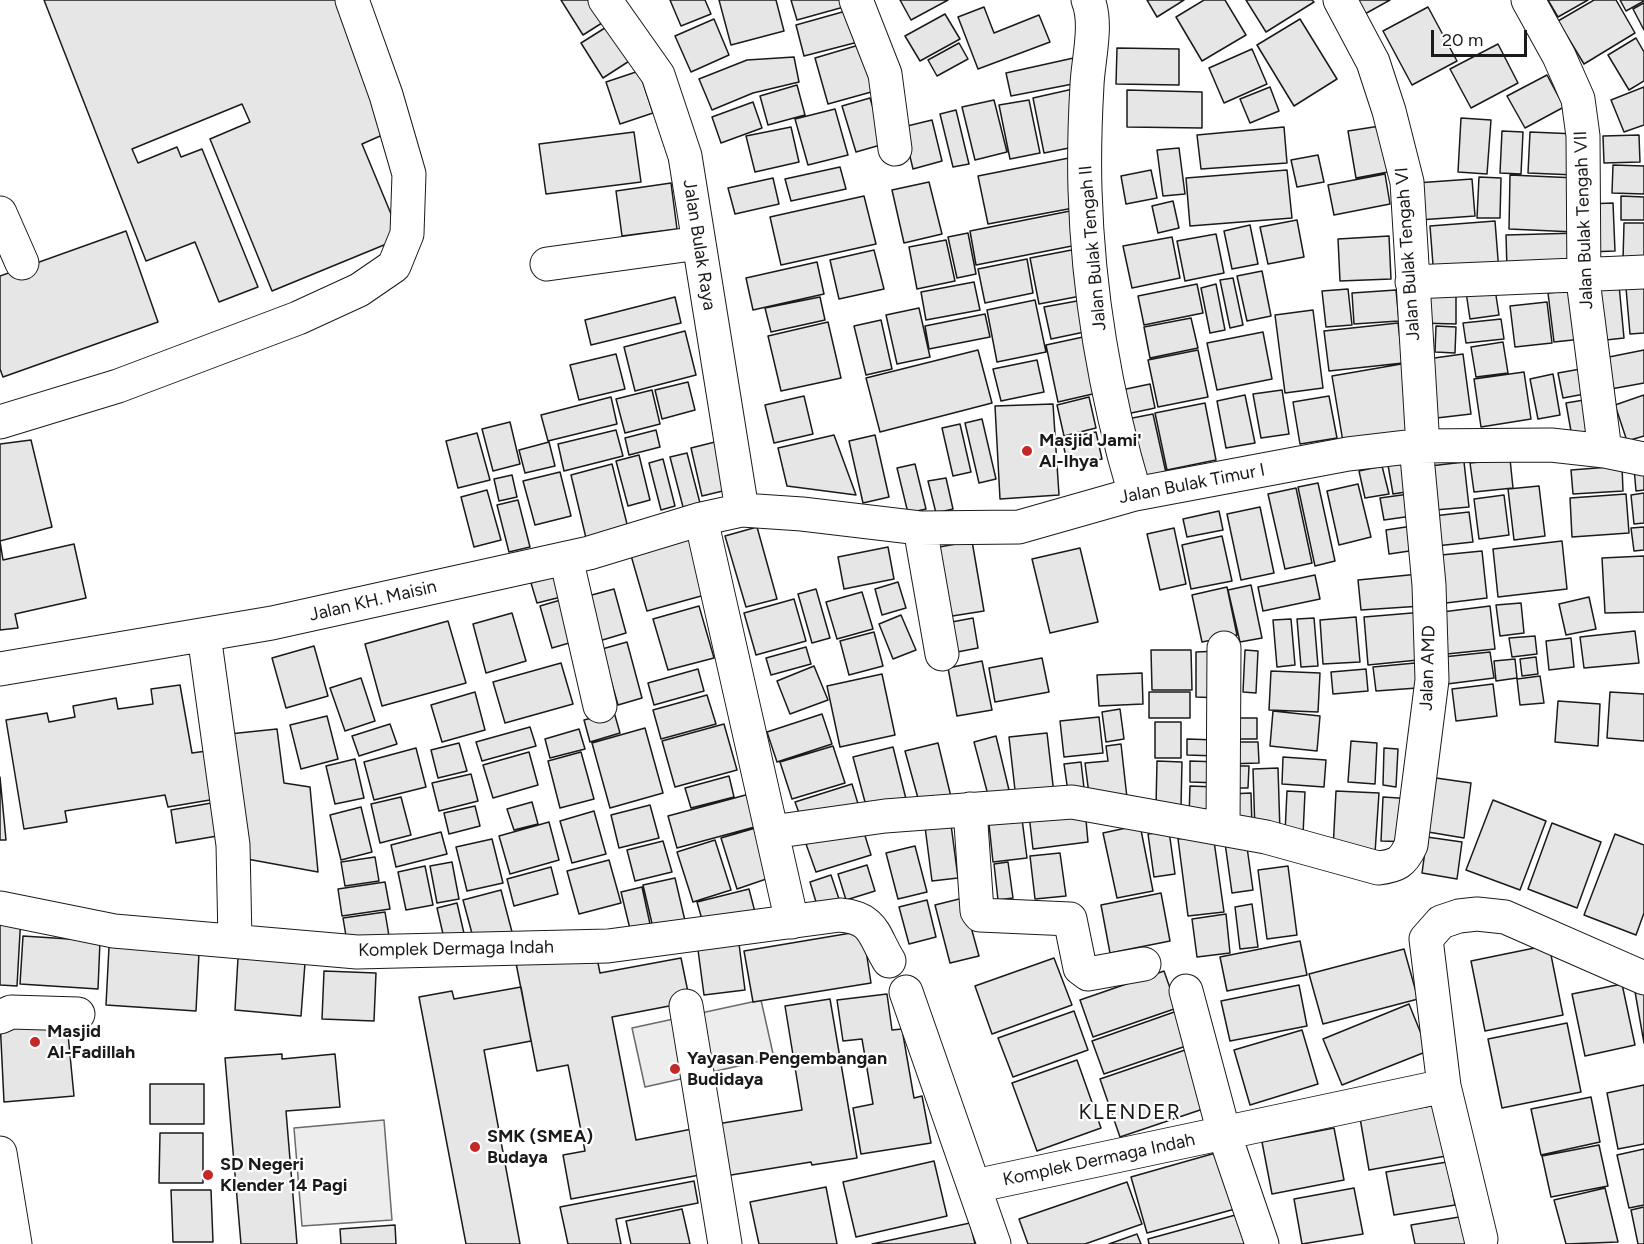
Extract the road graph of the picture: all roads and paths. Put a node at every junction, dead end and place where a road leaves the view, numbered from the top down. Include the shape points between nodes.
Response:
1 (352, 0) edge
2 (605, 0) edge
3 (856, 0) edge
4 (1088, 0) edge
5 (1340, 0) edge
6 (1528, 0) edge
7 (895, 149) dead end
8 (0, 213) edge
9 (699, 243) junction
10 (22, 263) dead end
11 (547, 264) dead end
12 (1644, 272) edge
13 (1585, 273) junction
14 (1412, 282) junction
15 (0, 422) edge
16 (1420, 447) junction
17 (1605, 451) junction
18 (1644, 459) edge
19 (1135, 494) junction
20 (742, 510) junction
21 (701, 519) junction
22 (920, 528) junction
23 (566, 558) junction
24 (204, 635) junction
25 (1224, 648) dead end
26 (942, 654) dead end
27 (0, 669) edge
28 (600, 706) dead end
29 (970, 809) junction
30 (1223, 829) junction
31 (772, 832) junction
32 (0, 908) edge
33 (792, 922) junction
34 (235, 940) junction
35 (889, 961) dead end
36 (1144, 964) dead end
37 (1644, 978) edge
38 (1186, 991) dead end
39 (906, 992) dead end
40 (686, 1006) dead end
41 (78, 1014) dead end
42 (0, 1017) edge
43 (1444, 1086) junction
44 (1224, 1133) junction
45 (0, 1153) edge
46 (975, 1186) junction
47 (1481, 1239) dead end
48 (15, 1244) edge
49 (725, 1244) edge
50 (994, 1244) edge
51 (1262, 1244) edge

1 - 15 street via 409,174 407,234 394,266 360,290 298,318 118,386
2 - 9 street, Jalan Bulak Raya via 658,75 686,156
3 - 7 street via 885,74
4 - 19 street, Jalan Bulak Tengah II via 1092,15 1085,190 1094,300 1120,444
5 - 14 street, Jalan Bulak Tengah VI via 1373,63 1389,111 1407,182
6 - 13 street, Jalan Bulak Tengah VII via 1578,99 1583,136
8 - 10 street
9 - 11 street
9 - 20 street, Jalan Bulak Raya
12 - 13 street
13 - 14 street
13 - 17 street, Jalan Bulak Tengah VII
14 - 16 street, Jalan Bulak Tengah VI
16 - 17 street, Jalan Bulak Timur I via 1535,444
16 - 19 street, Jalan Bulak Timur I via 1348,454
16 - 30 street, Jalan AMD via 1432,680 1412,845 1406,857 1396,866 1378,867
17 - 18 street, Jalan Bulak Timur I
19 - 22 street, Jalan Bulak Timur I via 1019,527
20 - 21 street, Jalan KH. Maisin
20 - 22 street, Jalan Bulak Timur I via 802,513
21 - 23 street, Jalan KH. Maisin
21 - 31 street
22 - 26 street
23 - 24 street, Jalan KH. Maisin via 272,624
23 - 28 street
24 - 27 street, Jalan KH. Maisin
24 - 34 street via 233,845
25 - 30 street
29 - 30 street via 1072,802
29 - 31 street
29 - 36 street via 980,915 1070,919 1080,968 1088,974
31 - 33 street
32 - 34 street, Komplek Dermaga Indah via 114,931
33 - 34 street, Komplek Dermaga Indah via 608,946 357,952
33 - 35 street, Komplek Dermaga Indah via 840,915 857,917 871,925
37 - 43 street via 1505,917 1478,914 1441,922 1426,939
38 - 44 street
39 - 46 street
40 - 49 street
41 - 42 street via 11,1012
43 - 44 street, Komplek Dermaga Indah
43 - 47 street
44 - 46 street, Komplek Dermaga Indah
44 - 51 street
45 - 48 street
46 - 50 street

